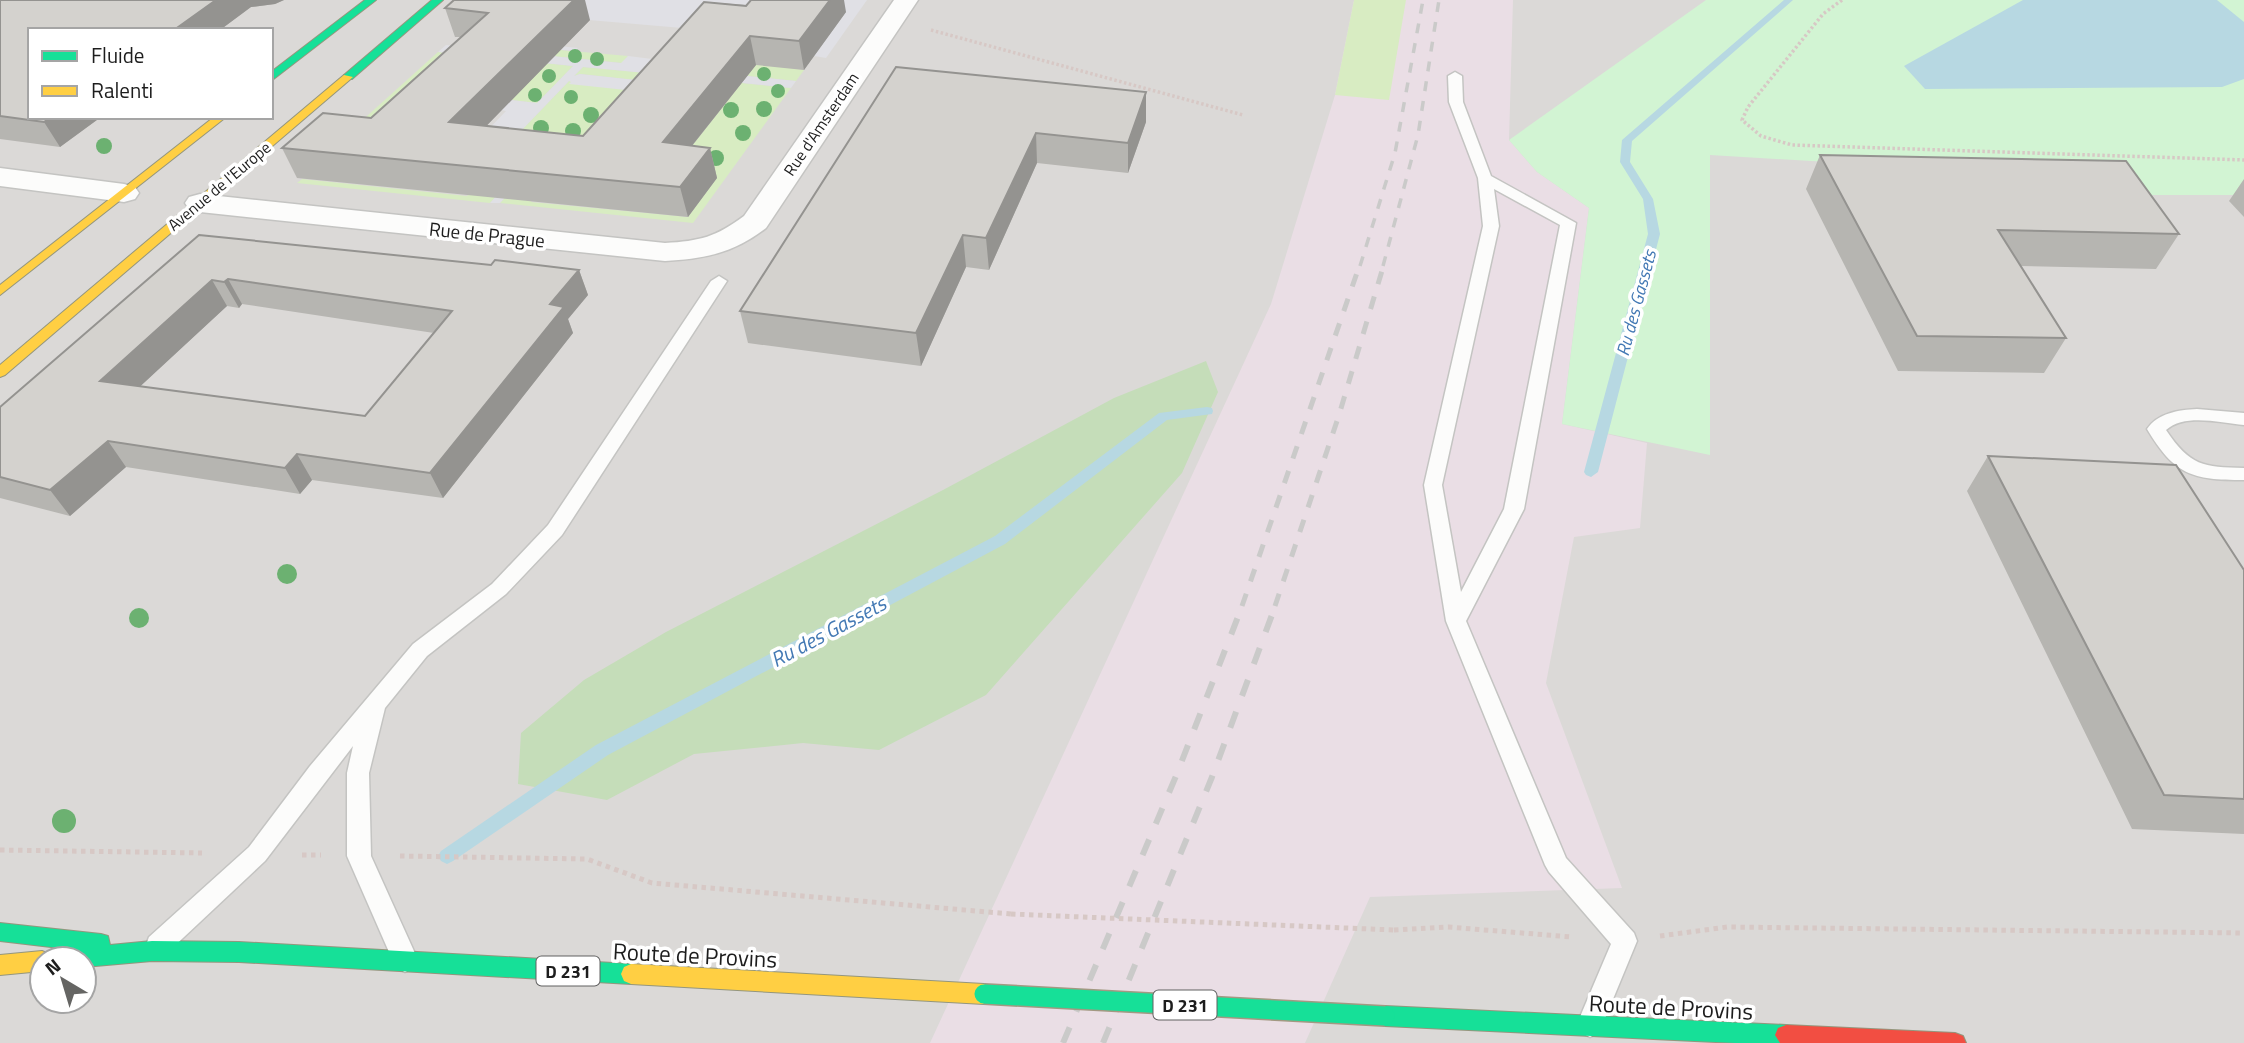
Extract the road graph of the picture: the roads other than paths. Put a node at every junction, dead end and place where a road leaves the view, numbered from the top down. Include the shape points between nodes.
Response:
1 (370, 0) edge
2 (438, 0) edge
3 (906, 0) edge
4 (273, 76) edge
5 (1455, 76) dead end
6 (315, 80) dead end
7 (304, 114) junction
8 (217, 119) edge
9 (0, 177) edge
10 (1485, 178) junction
11 (124, 193) junction
12 (200, 203) junction
13 (731, 243) joint
14 (719, 281) dead end
15 (0, 291) edge
16 (0, 372) edge
17 (2244, 419) edge
18 (2244, 474) edge
19 (1455, 621) junction
20 (374, 704) junction
21 (0, 932) edge
22 (152, 951) junction
23 (98, 956) edge
24 (28, 962) edge
25 (406, 962) junction
26 (0, 965) edge
27 (1590, 1025) junction
28 (1955, 1043) edge

1 - 4 main road
2 - 7 main road, Avenue de l'Europe
3 - 13 street, Rue d'Amsterdam via 755,222
5 - 10 lane via 1456,102
6 - 7 main road
7 - 12 main road, Avenue de l'Europe
8 - 11 main road
9 - 11 street
10 - 19 lane via 1491,226 1433,485
10 - 19 lane via 1568,223 1514,509
11 - 15 main road
12 - 13 street, Rue de Prague via 665,252
12 - 16 main road, Avenue de l'Europe
14 - 20 lane via 555,530 499,589 420,650
17 - 18 lane via 2179,416 2163,420 2156,429 2175,458 2189,468
19 - 27 lane via 1557,865 1625,941
20 - 22 lane via 257,854
20 - 25 lane via 358,773 359,856
21 - 22 main road, Route de Provins / D 231
22 - 23 main road, Route de Provins / D 231
22 - 25 main road, Route de Provins / D 231
24 - 26 main road
25 - 27 main road, Route de Provins / D 231, bridge
27 - 28 main road, Route de Provins / D 231

